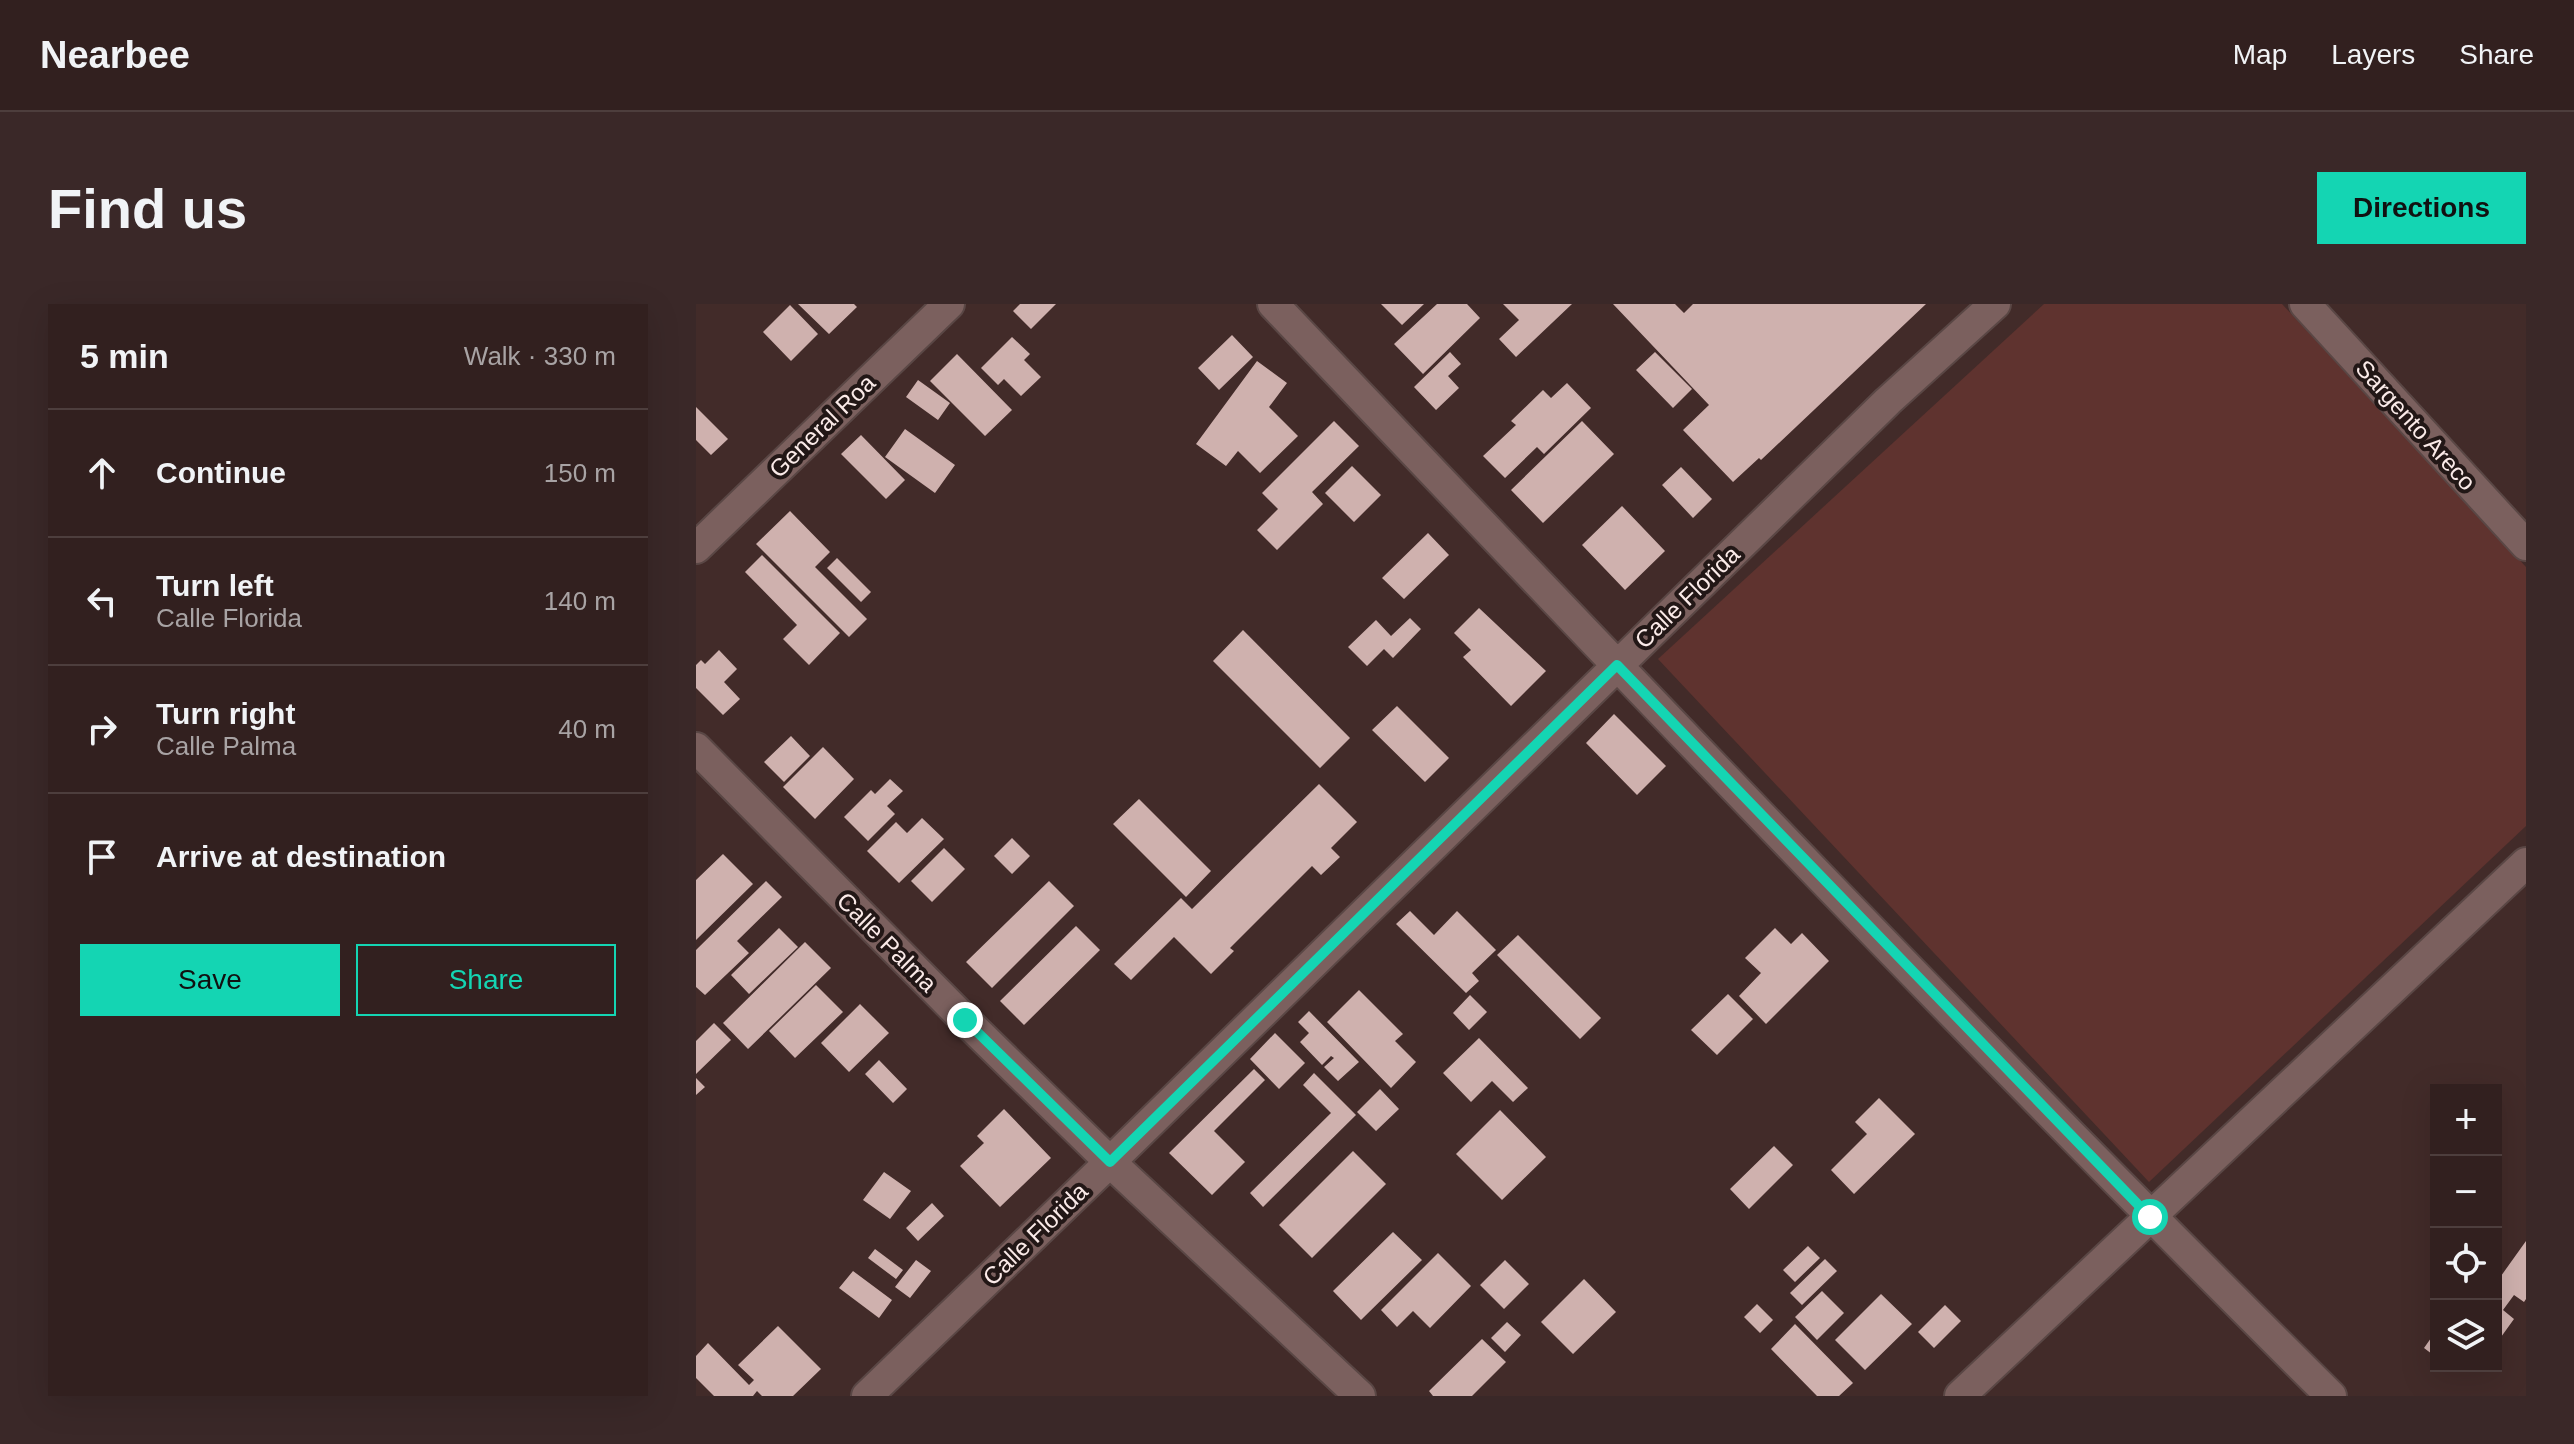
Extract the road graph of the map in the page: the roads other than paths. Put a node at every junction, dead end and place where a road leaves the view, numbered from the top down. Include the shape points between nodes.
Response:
1 (949, 304) edge
2 (1273, 304) edge
3 (1995, 304) edge
4 (2305, 304) edge
5 (2526, 545) edge
6 (696, 548) edge
7 (1617, 665) junction
8 (696, 748) edge
9 (2526, 863) edge
10 (1110, 1162) junction
11 (2150, 1217) junction
12 (867, 1396) edge
13 (1360, 1396) edge
14 (1960, 1396) edge
15 (2331, 1396) edge

1 - 6 street, General Roa
2 - 7 street
3 - 7 street, Calle Florida
4 - 5 street, Sargento Areco
7 - 10 street, Calle Florida
7 - 11 street
8 - 10 street, Calle Palma
9 - 11 street
10 - 12 street, Calle Florida
10 - 13 street, Calle Palma
11 - 14 street
11 - 15 street

